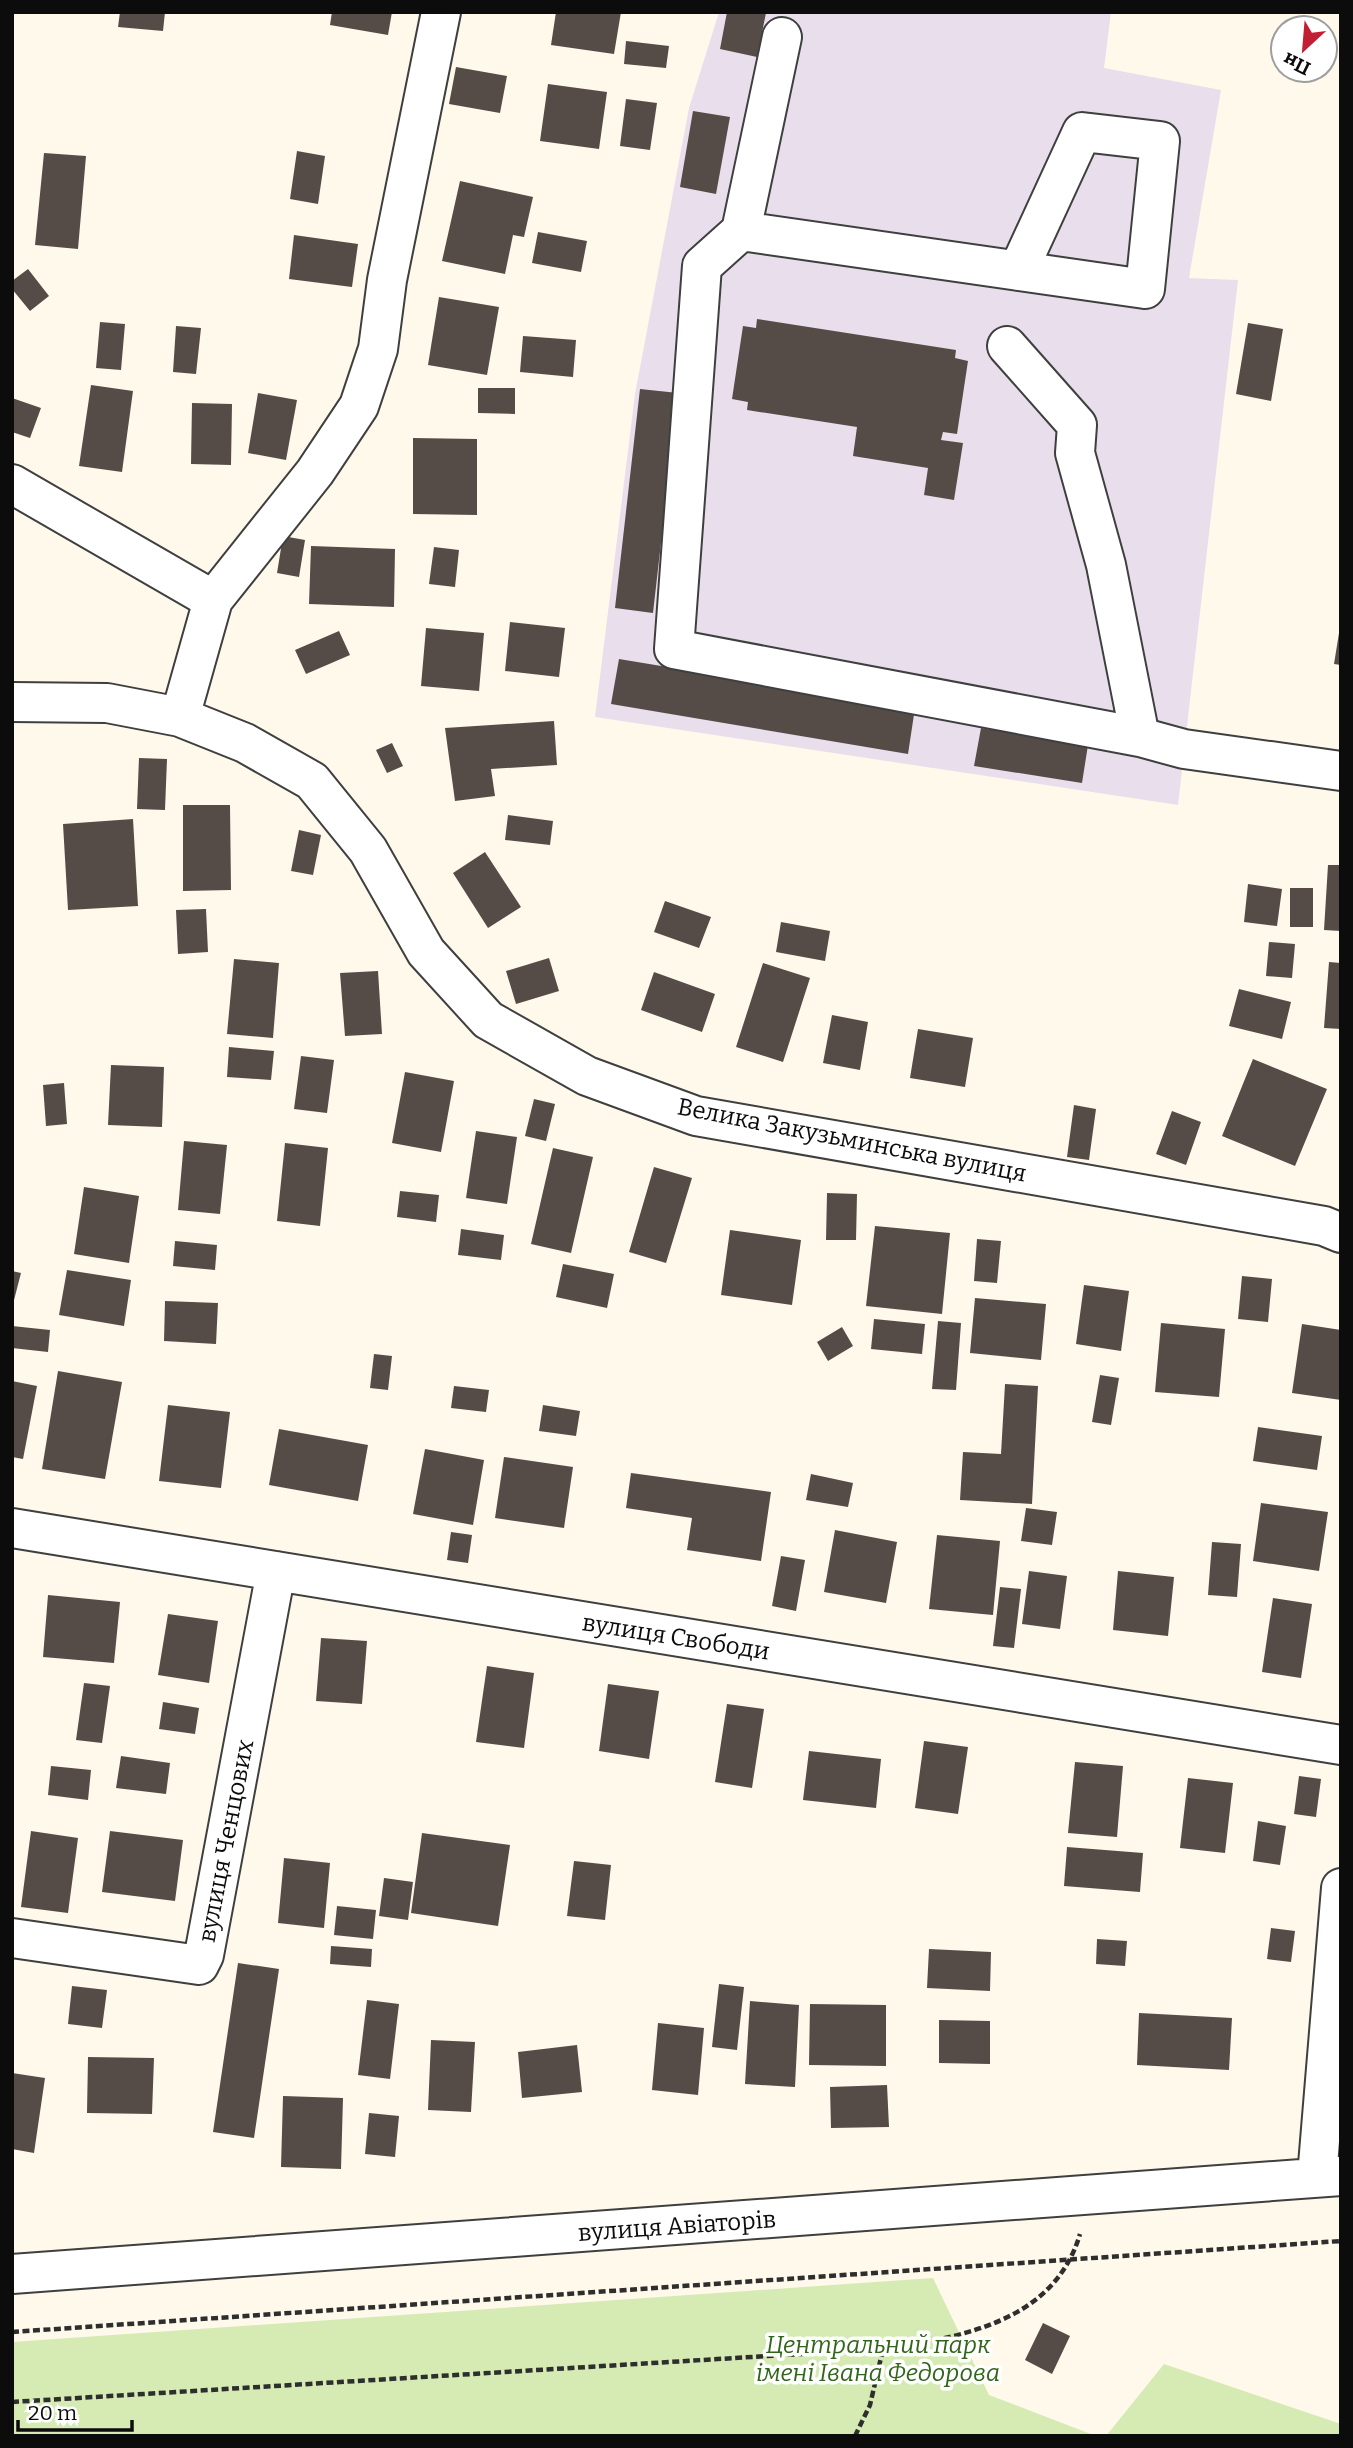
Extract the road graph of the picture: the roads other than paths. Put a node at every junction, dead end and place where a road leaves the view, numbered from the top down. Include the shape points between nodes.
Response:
1 (441, 12) edge
2 (782, 37) dead end
3 (741, 231) junction
4 (1018, 271) junction
5 (1007, 346) dead end
6 (12, 484) edge
7 (213, 600) junction
8 (12, 702) edge
9 (180, 717) junction
10 (1140, 737) junction
11 (1341, 771) edge
12 (1341, 1233) edge
13 (12, 1528) edge
14 (276, 1571) junction
15 (1341, 1745) edge
16 (1340, 1896) edge
17 (12, 1938) edge
18 (1329, 2176) edge
19 (12, 2274) edge

1 - 7 street via 387,280 379,349 359,406 315,472
2 - 3 street
3 - 4 street
3 - 10 street via 702,266 674,649
4 - 4 street via 1082,132 1160,141 1145,289
5 - 10 street via 1077,425 1075,453 1105,565
6 - 7 street
7 - 9 street
8 - 9 street, Велика Закузьминська вулиця via 107,703
9 - 12 street, Велика Закузьминська вулиця via 244,743 312,781 368,850 426,952 488,1020 587,1076 696,1116 1324,1226
10 - 11 street via 1184,749
13 - 14 street, вулиця Свободи
14 - 15 street, вулиця Свободи
14 - 17 street, вулиця Ченцових via 199,1965
16 - 18 street
18 - 19 street, вулиця Авіаторів

